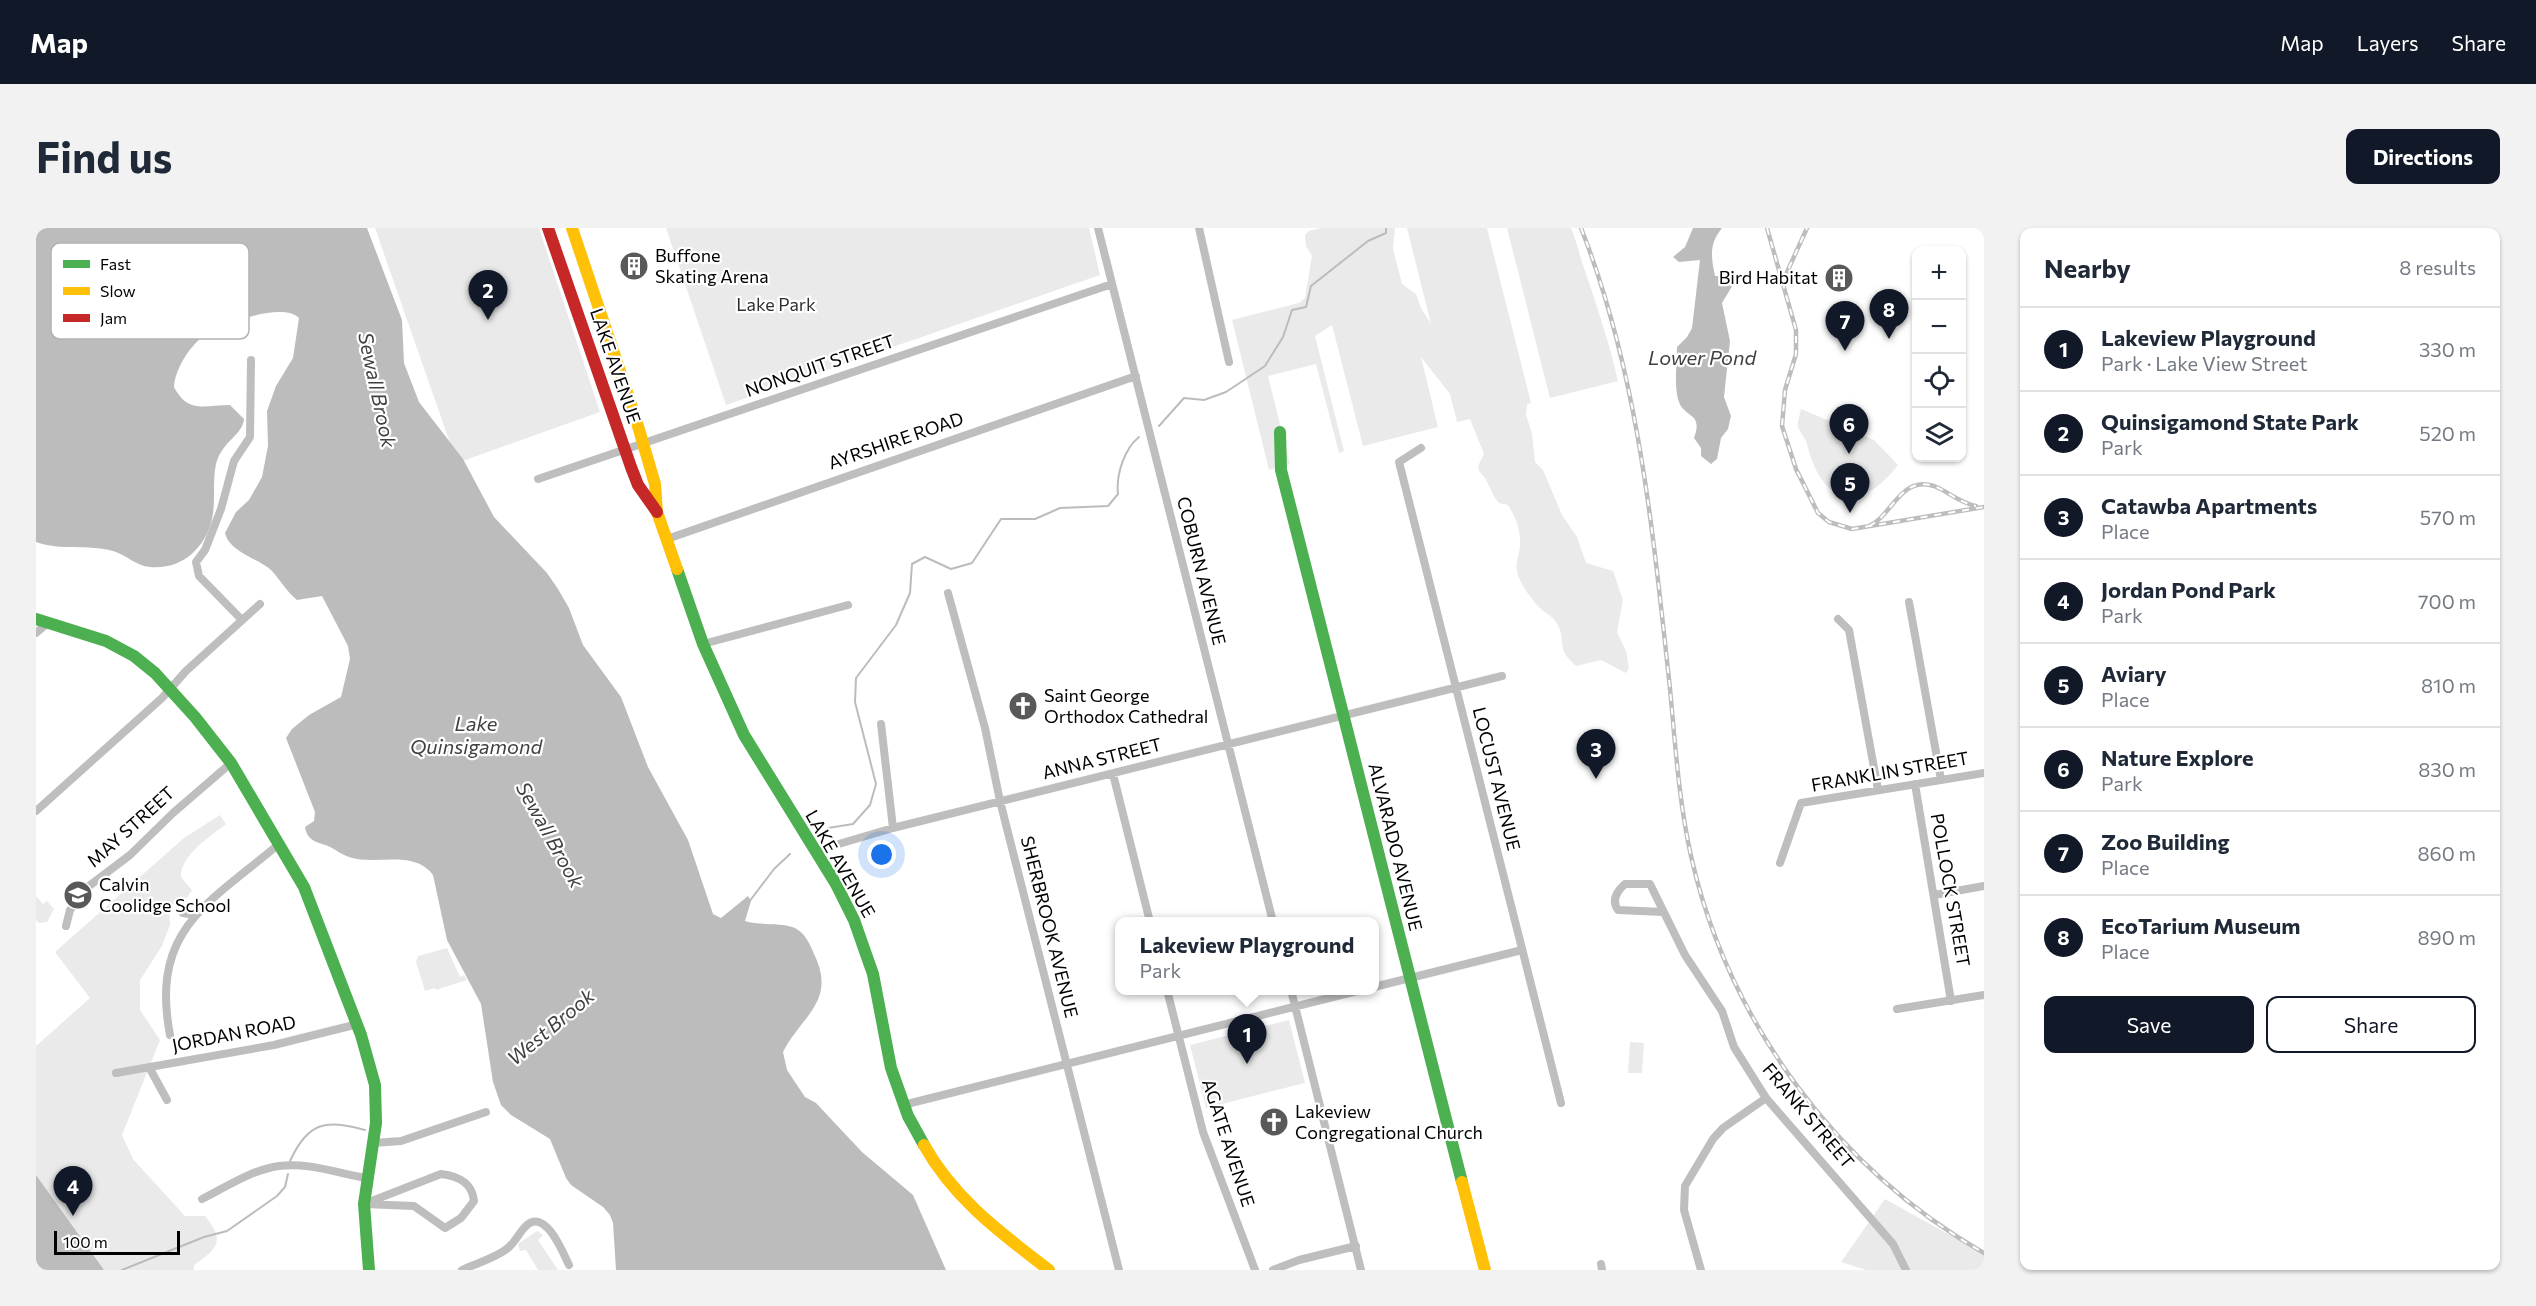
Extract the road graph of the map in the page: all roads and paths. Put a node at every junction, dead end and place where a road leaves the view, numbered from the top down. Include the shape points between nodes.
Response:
1 (548, 228) edge
2 (572, 228) edge
3 (1098, 228) edge
4 (1199, 228) edge
5 (1113, 284) junction
6 (251, 360) dead end
7 (1229, 362) dead end
8 (1136, 376) junction
9 (1280, 432) dead end
10 (642, 444) junction
11 (1421, 448) dead end
12 (625, 450) junction
13 (538, 479) dead end
14 (657, 512) junction
15 (667, 539) junction
16 (948, 593) dead end
17 (1910, 602) dead end
18 (260, 604) dead end
19 (848, 605) dead end
20 (1838, 619) dead end
21 (242, 620) junction
22 (42, 621) edge
23 (36, 633) edge
24 (703, 644) junction
25 (1502, 676) dead end
26 (1456, 687) junction
27 (170, 690) junction
28 (1343, 714) junction
29 (881, 724) dead end
30 (1229, 744) junction
31 (231, 763) junction
32 (1984, 772) edge
33 (1113, 774) junction
34 (1941, 780) junction
35 (1915, 784) junction
36 (1878, 790) junction
37 (1000, 801) junction
38 (36, 811) edge
39 (893, 828) junction
40 (279, 844) junction
41 (815, 851) junction
42 (1780, 863) dead end
43 (1984, 886) edge
44 (1934, 895) junction
45 (1663, 912) junction
46 (183, 913) dead end
47 (196, 915) junction
48 (1149, 917) edge
49 (1272, 917) edge
50 (66, 926) dead end
51 (1522, 950) junction
52 (1410, 978) junction
53 (1379, 986) edge
54 (1168, 995) edge
55 (1292, 995) edge
56 (1340, 995) edge
57 (1984, 995) edge
58 (1952, 1000) junction
59 (1295, 1006) junction
60 (1897, 1009) dead end
61 (358, 1024) junction
62 (170, 1035) dead end
63 (1178, 1035) junction
64 (1066, 1064) junction
65 (149, 1067) junction
66 (116, 1073) dead end
67 (1766, 1098) junction
68 (167, 1100) dead end
69 (1561, 1103) dead end
70 (903, 1105) junction
71 (486, 1112) dead end
72 (373, 1143) junction
73 (366, 1178) junction
74 (202, 1199) dead end
75 (364, 1204) junction
76 (1356, 1246) junction
77 (569, 1265) dead end
78 (369, 1270) edge
79 (462, 1270) edge
80 (1049, 1270) edge
81 (1119, 1270) edge
82 (1255, 1270) edge
83 (1273, 1270) edge
84 (1361, 1270) edge
85 (1485, 1270) edge
86 (1701, 1270) edge
87 (1906, 1270) edge

1 - 12 main road, LAKE AVENUE
2 - 10 main road, LAKE AVENUE
3 - 5 street, COBURN AVENUE
4 - 7 street
5 - 8 street, COBURN AVENUE
5 - 10 street, NONQUIT STREET
6 - 21 street via 250,437 234,461 221,509 205,550 196,562 198,576
8 - 15 street, AYRSHIRE ROAD
8 - 30 street, COBURN AVENUE
9 - 28 main road, ALVARADO AVENUE via 1281,470
10 - 12 street, NONQUIT STREET
10 - 14 main road, LAKE AVENUE via 655,484
11 - 26 street, LOCUST AVENUE via 1399,462
12 - 13 street, NONQUIT STREET
12 - 14 main road, LAKE AVENUE via 638,485
14 - 15 main road, LAKE AVENUE
15 - 24 main road, LAKE AVENUE
16 - 37 street, SHERBROOK AVENUE via 985,728
17 - 34 street
18 - 21 street
19 - 24 street
20 - 36 street via 1849,630
21 - 27 street
22 - 23 street
22 - 27 main road via 96,637 125,651
24 - 41 main road, LAKE AVENUE via 744,735
25 - 26 street, ANNA STREET
26 - 28 street, ANNA STREET
26 - 51 street, LOCUST AVENUE
27 - 31 main road
27 - 38 street
28 - 30 street, ANNA STREET
28 - 52 main road, ALVARADO AVENUE
29 - 39 street
30 - 33 street, ANNA STREET
30 - 49 street, COBURN AVENUE
31 - 40 main road
31 - 50 street, MAY STREET via 130,855 89,886 71,908
32 - 34 street, FRANKLIN STREET
33 - 37 street, ANNA STREET
33 - 48 street
34 - 35 street, FRANKLIN STREET
35 - 36 street, FRANKLIN STREET
35 - 44 street, POLLOCK STREET
36 - 42 street, FRANKLIN STREET via 1802,803
37 - 39 street, ANNA STREET
37 - 64 street, SHERBROOK AVENUE
39 - 41 street, ANNA STREET
40 - 47 street
40 - 61 main road via 310,900
41 - 70 main road, LAKE AVENUE via 841,894 864,947
43 - 44 street
44 - 58 street, POLLOCK STREET
45 - 45 street, FRANK STREET via 1618,910 1617,891 1625,884 1650,884
45 - 67 street, FRANK STREET via 1685,955 1722,1011 1734,1047
46 - 47 street
47 - 62 street via 180,935 165,981
51 - 52 street
51 - 69 street, LOCUST AVENUE
52 - 53 street
52 - 85 main road, ALVARADO AVENUE
54 - 63 street, AGATE AVENUE
55 - 59 street
56 - 59 street
57 - 58 street
58 - 60 street
59 - 63 street
59 - 76 street
61 - 65 street, JORDAN ROAD via 274,1045
61 - 72 main road via 375,1085
63 - 64 street
63 - 82 street, AGATE AVENUE via 1203,1132
64 - 70 street
64 - 81 street, SHERBROOK AVENUE
65 - 66 street, JORDAN ROAD
65 - 68 street
67 - 86 street via 1723,1128 1685,1185 1684,1210
67 - 87 street, FRANK STREET via 1893,1244
70 - 80 main road, LAKE AVENUE via 934,1165 961,1198
71 - 72 street via 401,1141
72 - 73 main road
73 - 74 street via 280,1166 254,1173
73 - 75 main road
75 - 75 street via 438,1174 459,1178 473,1190 474,1201 446,1228 414,1206
75 - 78 main road
76 - 83 street
76 - 84 street
77 - 79 street via 551,1230 537,1222 526,1226 508,1248

